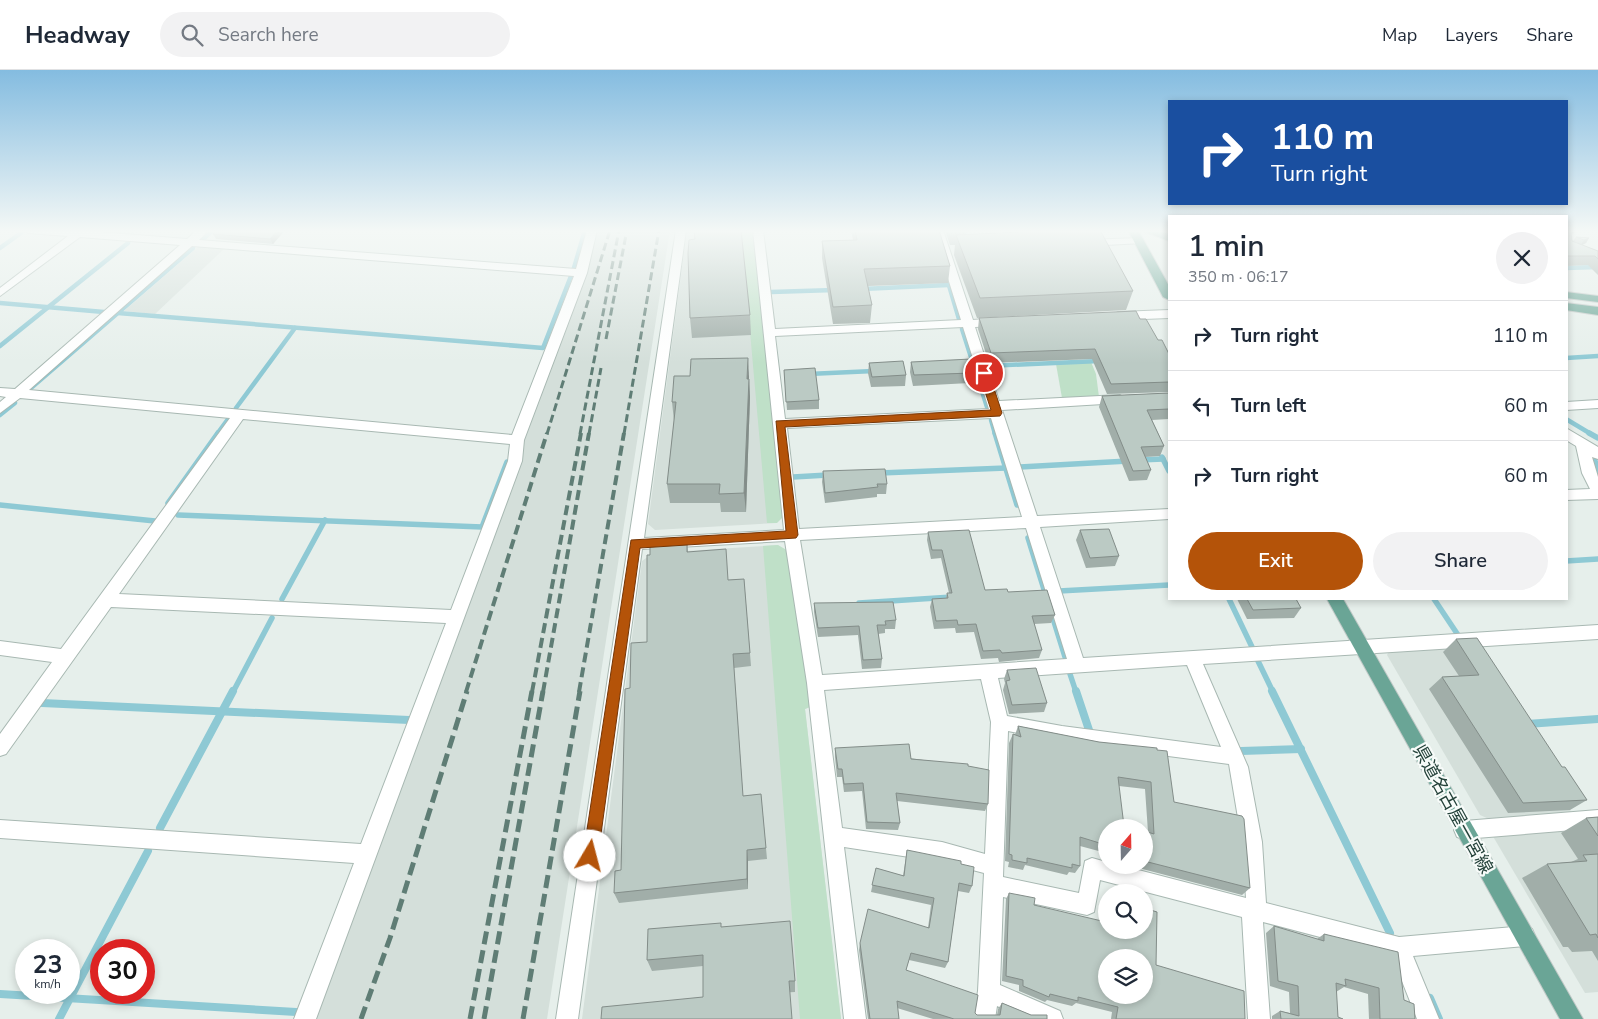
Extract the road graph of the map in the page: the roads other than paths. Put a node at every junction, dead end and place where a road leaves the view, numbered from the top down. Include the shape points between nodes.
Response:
1 (25, 274) edge
2 (154, 274) edge
3 (581, 274) edge
4 (675, 274) edge
5 (763, 274) edge
6 (955, 274) edge
7 (1157, 274) edge
8 (0, 293) edge
9 (1568, 294) edge
10 (1168, 295) edge
11 (1598, 300) edge
12 (1568, 306) edge
13 (1598, 311) edge
14 (1168, 314) edge
15 (1110, 317) edge
16 (1005, 322) edge
17 (968, 323) junction
18 (769, 332) junction
19 (0, 392) edge
20 (16, 393) junction
21 (1131, 399) edge
22 (1598, 404) edge
23 (1568, 406) edge
24 (0, 409) edge
25 (996, 410) junction
26 (240, 414) junction
27 (779, 424) junction
28 (1568, 434) edge
29 (517, 440) junction
30 (1584, 445) junction
31 (1598, 454) edge
32 (1598, 492) edge
33 (1568, 495) edge
34 (1168, 514) edge
35 (1031, 522) junction
36 (792, 535) junction
37 (635, 544) junction
38 (106, 600) junction
39 (1336, 600) edge
40 (457, 617) junction
41 (1598, 632) edge
42 (1362, 647) junction
43 (0, 648) edge
44 (65, 657) junction
45 (1192, 658) junction
46 (1077, 666) junction
47 (988, 671) junction
48 (815, 683) junction
49 (1000, 722) junction
50 (0, 748) edge
51 (1235, 758) junction
52 (1598, 819) edge
53 (0, 829) edge
54 (1464, 830) junction
55 (833, 836) junction
56 (367, 854) junction
57 (994, 876) junction
58 (1254, 911) junction
59 (1525, 936) junction
60 (1399, 948) junction
61 (989, 991) junction
62 (305, 1019) edge
63 (567, 1019) edge
64 (854, 1019) edge
65 (984, 1019) edge
66 (1052, 1019) edge
67 (1259, 1019) edge
68 (1428, 1019) edge
69 (1572, 1019) edge

1 - 8 street
2 - 20 street
3 - 29 street
4 - 37 street
5 - 18 street
6 - 17 street
7 - 10 main road
9 - 11 main road
12 - 13 main road
14 - 15 street
16 - 17 street
17 - 18 street
17 - 25 street
18 - 27 street
19 - 20 street
20 - 24 street
20 - 26 street
21 - 25 street
22 - 23 street
25 - 27 street
25 - 35 street
26 - 29 street
26 - 38 street
27 - 36 street
28 - 30 street
29 - 40 street via 515,461
30 - 31 street
30 - 32 street
32 - 33 street
34 - 35 street
35 - 36 street
35 - 46 street
36 - 37 street
36 - 48 street
37 - 63 street
38 - 40 street
38 - 44 street
39 - 42 main road, 県道名古屋一宮線
40 - 56 street
41 - 42 street
42 - 45 street
42 - 54 main road, 県道名古屋一宮線
43 - 44 street
44 - 50 street
45 - 46 street
45 - 51 street
46 - 47 street
47 - 48 street
47 - 49 street
48 - 55 street
49 - 51 street
49 - 57 street
51 - 58 street via 1252,842
52 - 54 street
53 - 56 street
54 - 59 main road, 県道名古屋一宮線
55 - 57 street via 942,852
55 - 64 street
56 - 62 street
57 - 58 street via 1087,905 1092,868
57 - 61 street
58 - 60 street
58 - 67 street
59 - 60 street
59 - 69 main road, 県道名古屋一宮線
60 - 68 street
61 - 65 street
61 - 66 street

